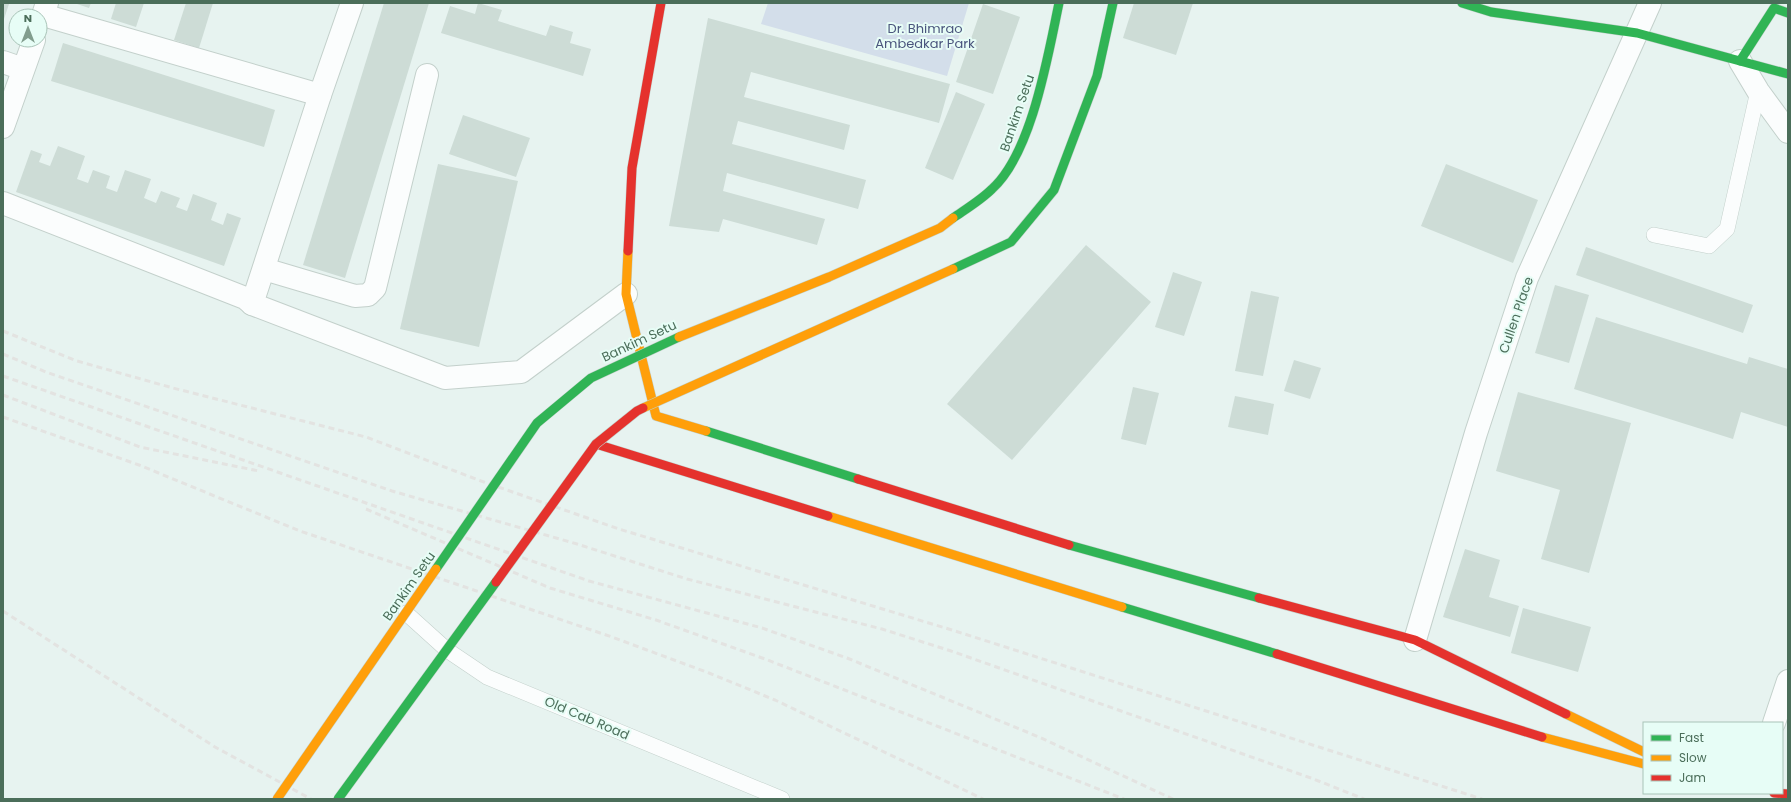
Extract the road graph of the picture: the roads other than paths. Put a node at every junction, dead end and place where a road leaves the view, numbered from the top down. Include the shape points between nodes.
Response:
1 (352, 3) edge
2 (661, 3) edge
3 (1059, 3) edge
4 (1113, 3) edge
5 (1462, 3) edge
6 (1648, 3) edge
7 (1761, 5) dead end
8 (1774, 8) junction
9 (1788, 13) edge
10 (48, 15) edge
11 (1637, 33) junction
12 (31, 48) edge
13 (1740, 61) junction
14 (3, 62) edge
15 (23, 69) junction
16 (1788, 74) edge
17 (427, 75) dead end
18 (1758, 91) junction
19 (320, 95) junction
20 (1788, 103) edge
21 (3, 127) edge
22 (1788, 132) edge
23 (3, 203) edge
24 (1654, 235) dead end
25 (264, 269) junction
26 (626, 294) junction
27 (252, 304) junction
28 (596, 444) junction
29 (406, 613) junction
30 (1415, 640) junction
31 (447, 650) junction
32 (1788, 681) edge
33 (1774, 722) edge
34 (1643, 752) edge
35 (1643, 764) edge
36 (277, 799) edge
37 (338, 799) edge
38 (782, 799) edge

1 - 19 street
2 - 26 main road via 632,168
3 - 29 main road, Bankim Setu, bridge via 1043,80 1017,156 993,189 940,228 829,277 658,345 591,378 537,424
4 - 28 main road, bridge via 1098,76 1054,190 1011,242 638,411
5 - 11 main road via 1491,12
6 - 11 street, Cullen Place
7 - 8 main road
8 - 9 main road
8 - 13 main road
10 - 19 street
11 - 13 main road
11 - 30 street, Cullen Place via 1527,278 1476,433
12 - 15 street
13 - 16 main road
13 - 18 street
14 - 15 street
15 - 21 street
17 - 25 street via 375,288 368,295 355,296
18 - 20 street
18 - 22 street
18 - 24 lane via 1727,229 1709,246
19 - 25 street
23 - 27 street via 245,298
25 - 27 street
26 - 27 street via 521,372 445,378
26 - 30 main road via 656,416 1109,557
28 - 31 main road, bridge
28 - 35 main road via 1560,742
29 - 31 lane, Old Cab Road
29 - 36 main road, Bankim Setu, bridge
30 - 34 main road
31 - 37 main road, bridge
31 - 38 lane, Old Cab Road via 487,677
32 - 33 street

